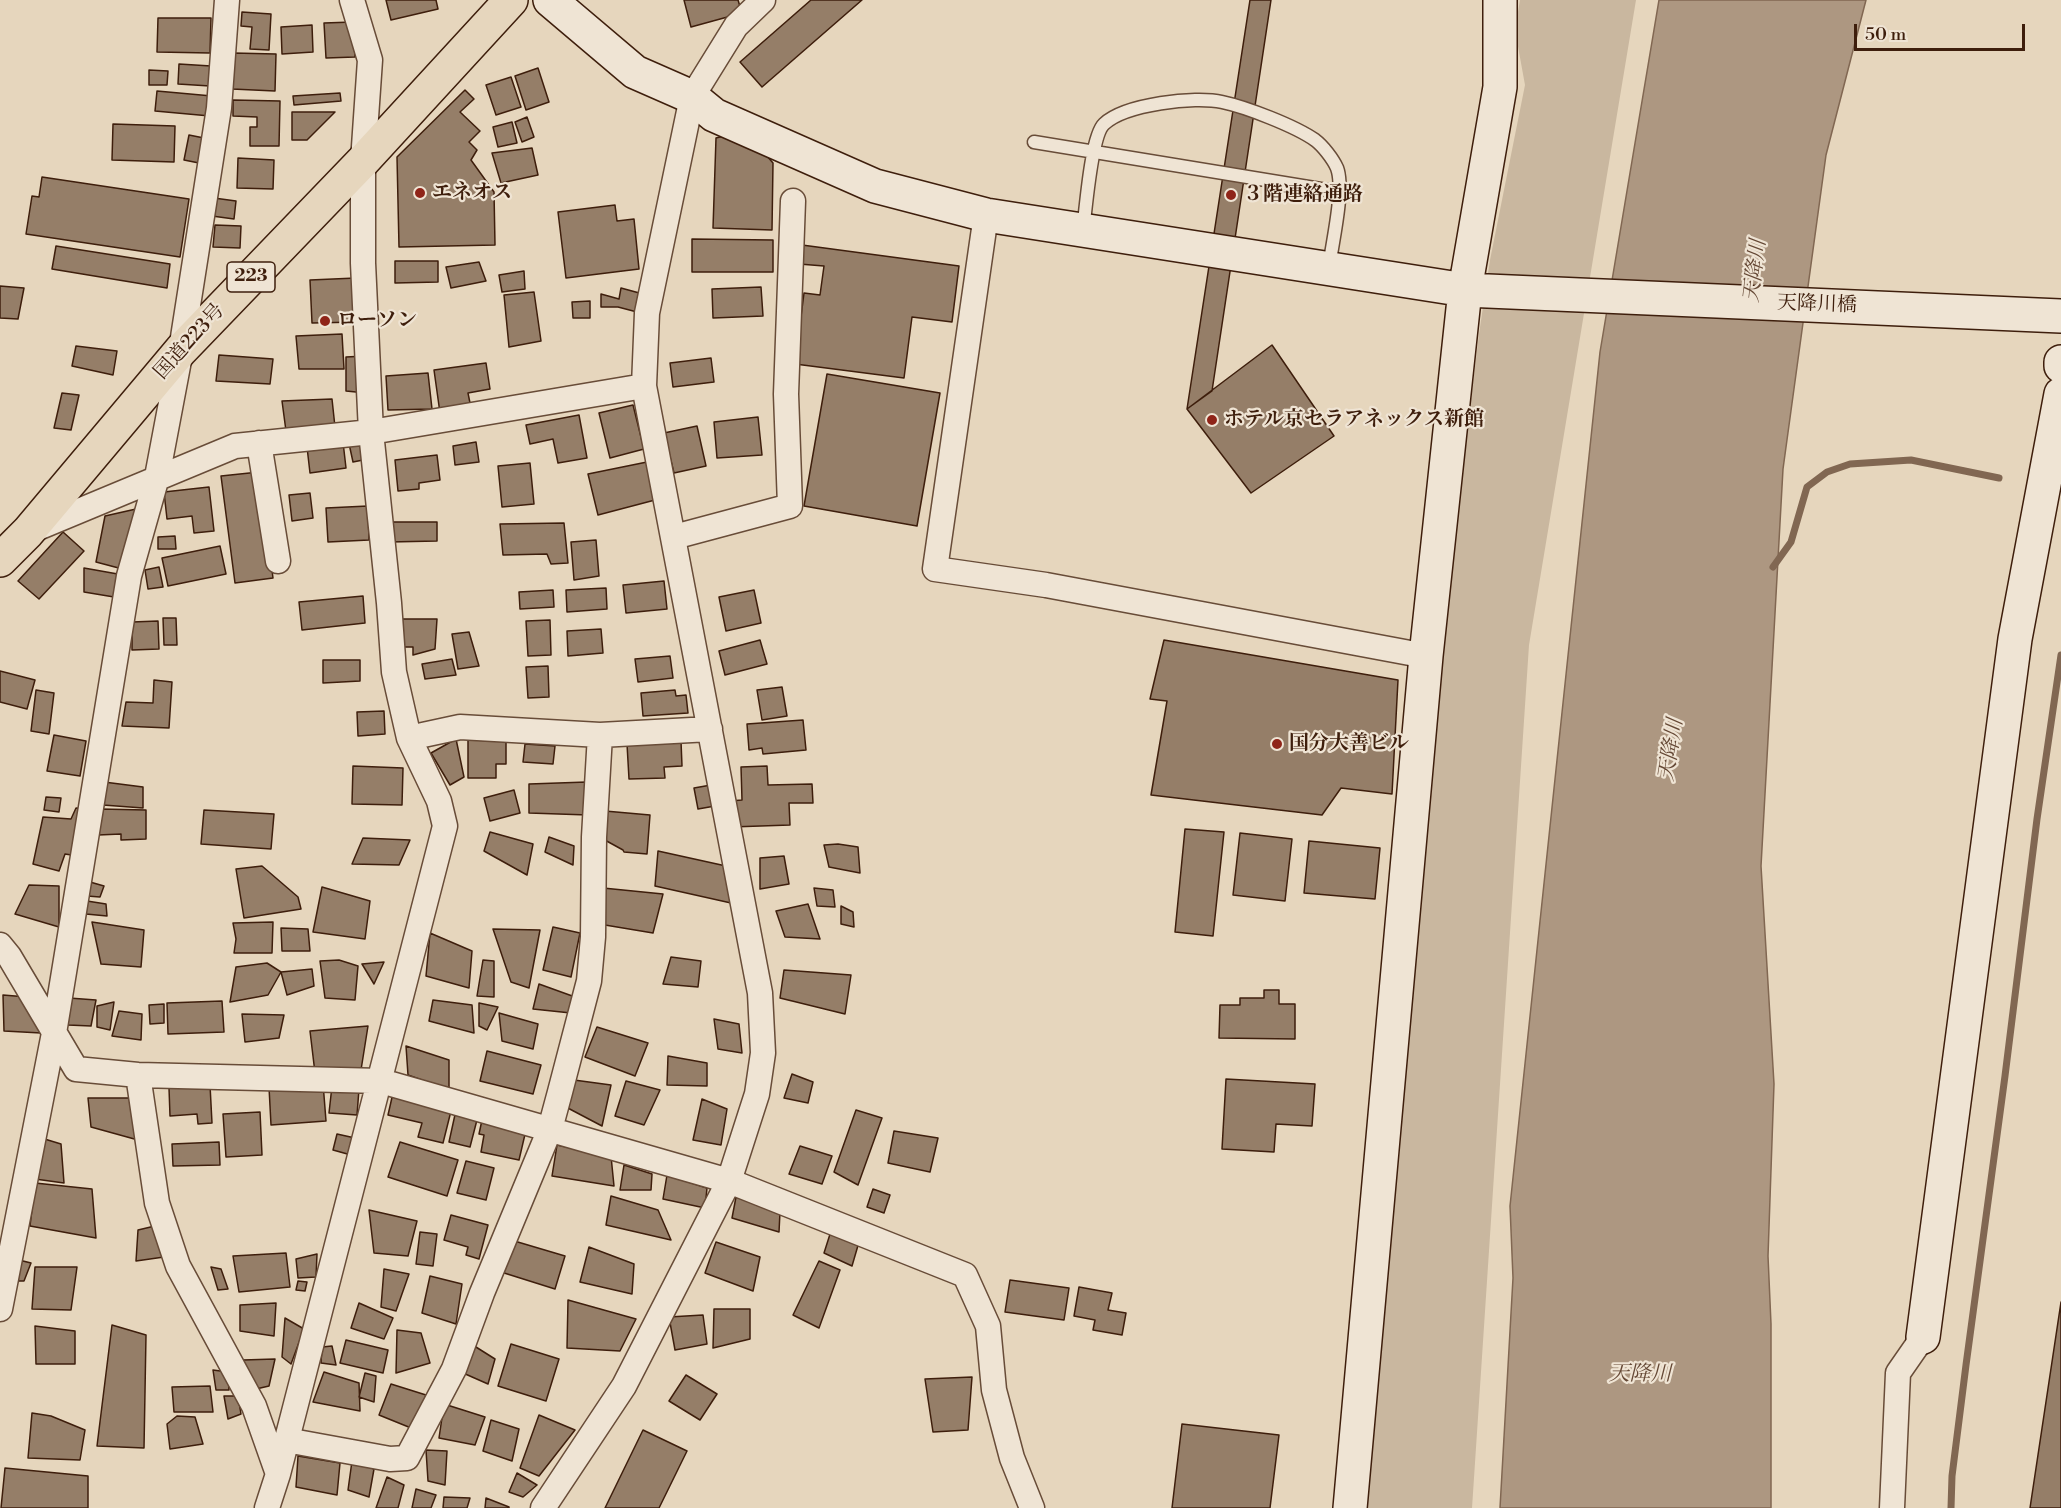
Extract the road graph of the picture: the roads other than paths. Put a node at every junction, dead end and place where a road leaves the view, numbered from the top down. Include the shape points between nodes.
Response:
1 (227, 0) edge
2 (352, 0) edge
3 (511, 0) edge
4 (550, 0) edge
5 (763, 0) edge
6 (1500, 0) edge
7 (692, 97) junction
8 (1034, 142) dead end
9 (1094, 152) junction
10 (363, 161) junction
11 (1339, 192) junction
12 (793, 201) dead end
13 (986, 215) junction
14 (1083, 231) junction
15 (1329, 269) junction
16 (1465, 290) junction
17 (2061, 316) edge
18 (181, 350) junction
19 (644, 386) junction
20 (2061, 394) edge
21 (371, 432) junction
22 (259, 443) junction
23 (157, 477) junction
24 (28, 532) junction
25 (674, 537) junction
26 (0, 560) edge
27 (278, 561) dead end
28 (1426, 657) junction
29 (710, 729) junction
30 (600, 735) junction
31 (410, 738) junction
32 (0, 945) edge
33 (54, 1033) junction
34 (138, 1075) junction
35 (381, 1081) junction
36 (550, 1129) junction
37 (729, 1180) junction
38 (0, 1309) edge
39 (1923, 1337) joint
40 (286, 1440) junction
41 (278, 1474) junction
42 (267, 1508) edge
43 (543, 1508) edge
44 (1032, 1508) edge
45 (1350, 1508) edge
46 (1892, 1508) edge

1 - 18 street via 219,108
2 - 10 street via 370,60
3 - 10 highway, 国道223号 / 223
4 - 7 street, 天降川橋 via 635,72
5 - 7 street via 736,26
6 - 16 street via 1500,87
7 - 13 street, 天降川橋 via 714,115 875,186
7 - 19 street via 647,313
8 - 9 lane
9 - 11 lane
9 - 11 lane via 1103,124 1122,112 1189,99 1222,102 1273,119 1315,140 1337,169
9 - 14 lane
10 - 18 highway, 国道223号 / 223
10 - 21 street via 363,263
11 - 15 lane
12 - 25 street via 786,394 790,506
13 - 14 street, 天降川橋
13 - 28 street via 935,569 1046,585
14 - 15 street, 天降川橋
15 - 16 street, 天降川橋
16 - 17 street, 天降川橋
16 - 28 street
18 - 23 street
18 - 24 highway, 国道223号 / 223
19 - 21 street
19 - 25 street
20 - 39 street via 2014,650
21 - 22 street
21 - 31 street via 394,672
22 - 23 street via 235,446
22 - 27 street
23 - 24 street
23 - 33 street via 129,576
24 - 26 highway, 国道223号 / 223
25 - 29 street
28 - 45 street
29 - 30 street
29 - 37 street via 760,993 764,1053 757,1094
30 - 31 street via 460,727
30 - 36 street via 589,981
31 - 35 street via 439,801 445,826
32 - 33 street
33 - 34 street via 76,1069
33 - 38 street
34 - 35 street
34 - 41 street via 157,1203 178,1266 254,1406
35 - 36 street
35 - 40 street
36 - 37 street
36 - 40 street via 454,1369 407,1458 390,1459
37 - 43 street via 624,1386
37 - 44 street via 965,1275 988,1326 994,1390 1012,1458
39 - 46 street via 1898,1373
40 - 41 street
41 - 42 street

